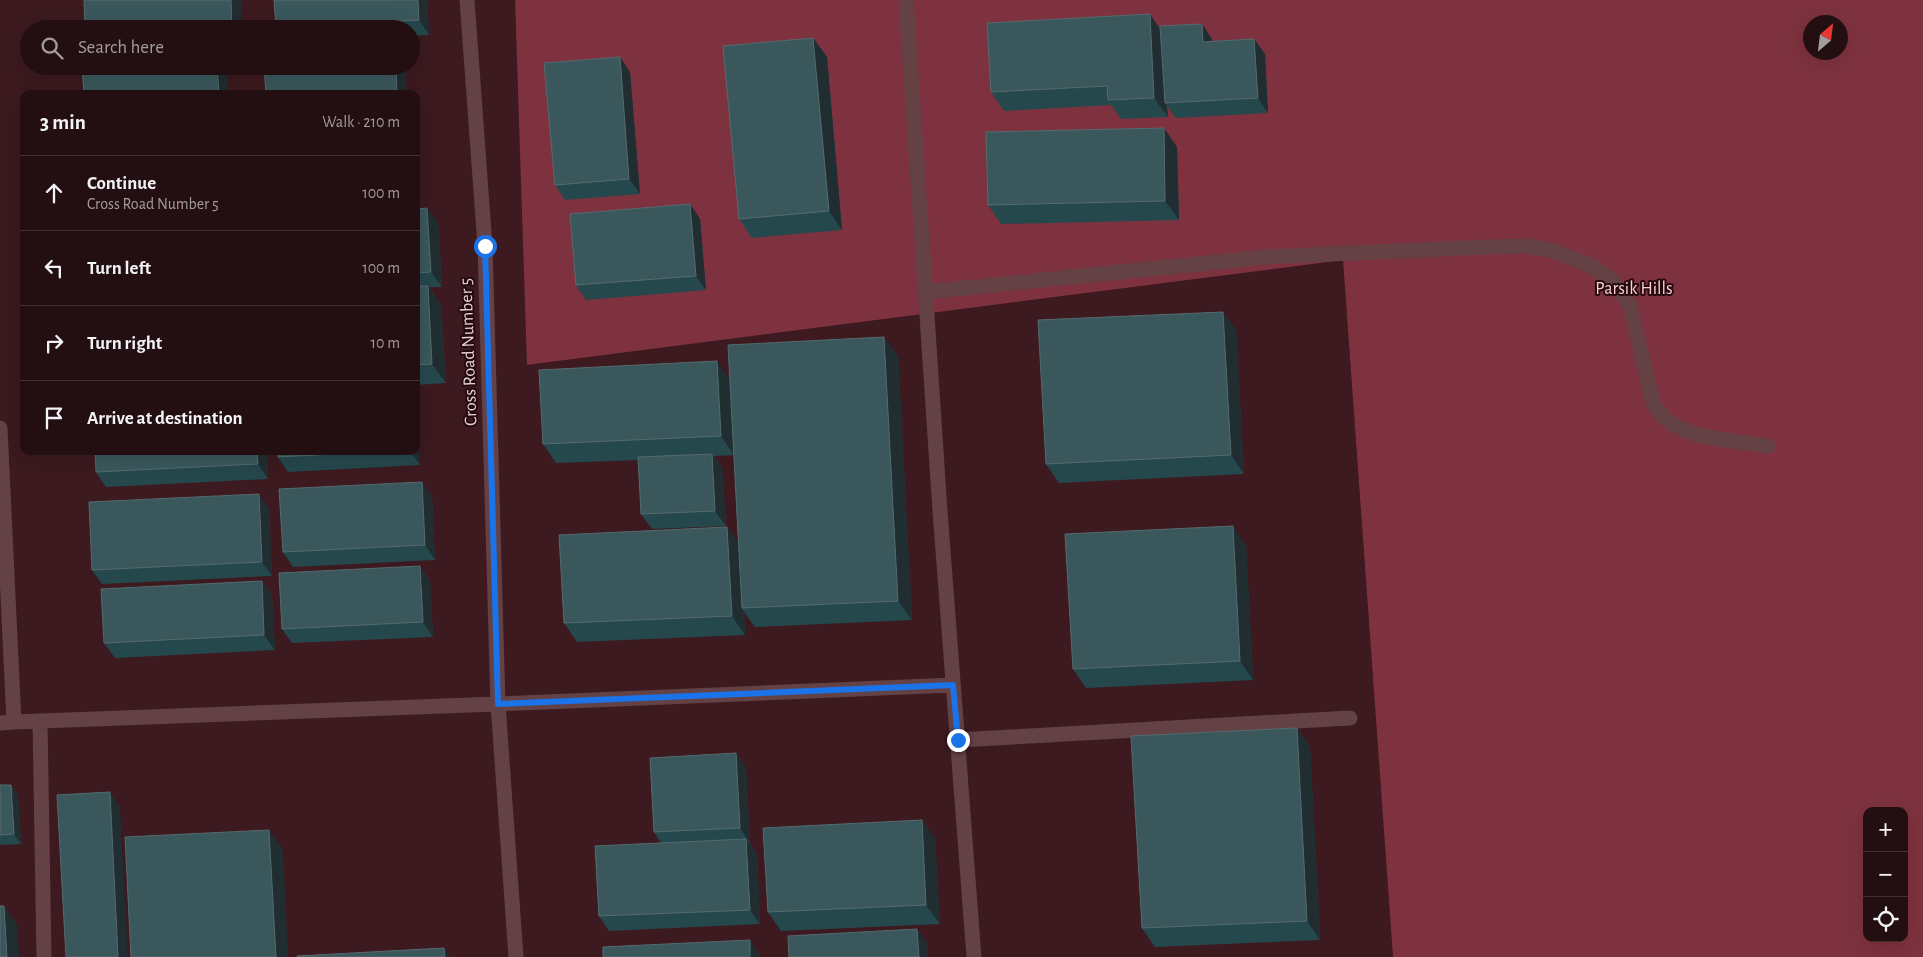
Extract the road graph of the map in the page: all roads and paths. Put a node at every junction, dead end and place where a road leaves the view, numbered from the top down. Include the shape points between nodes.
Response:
1 (467, 0) edge
2 (906, 0) edge
3 (926, 292) junction
4 (0, 428) edge
5 (1768, 446) dead end
6 (953, 685) junction
7 (498, 704) junction
8 (1350, 718) dead end
9 (40, 721) junction
10 (7, 722) edge
11 (958, 740) junction
12 (44, 957) edge
13 (516, 957) edge
14 (974, 957) edge

1 - 7 street, Cross Road Number 5 via 485,246
2 - 3 street
3 - 5 street via 1265,257 1486,246 1550,250 1590,265 1613,281 1630,305 1653,402 1662,416 1674,425 1697,434
3 - 6 street
4 - 10 street
6 - 7 street
6 - 11 street
7 - 9 street
7 - 13 street, Cross Road Number 5
8 - 11 street
9 - 10 street
9 - 12 street
11 - 14 street

